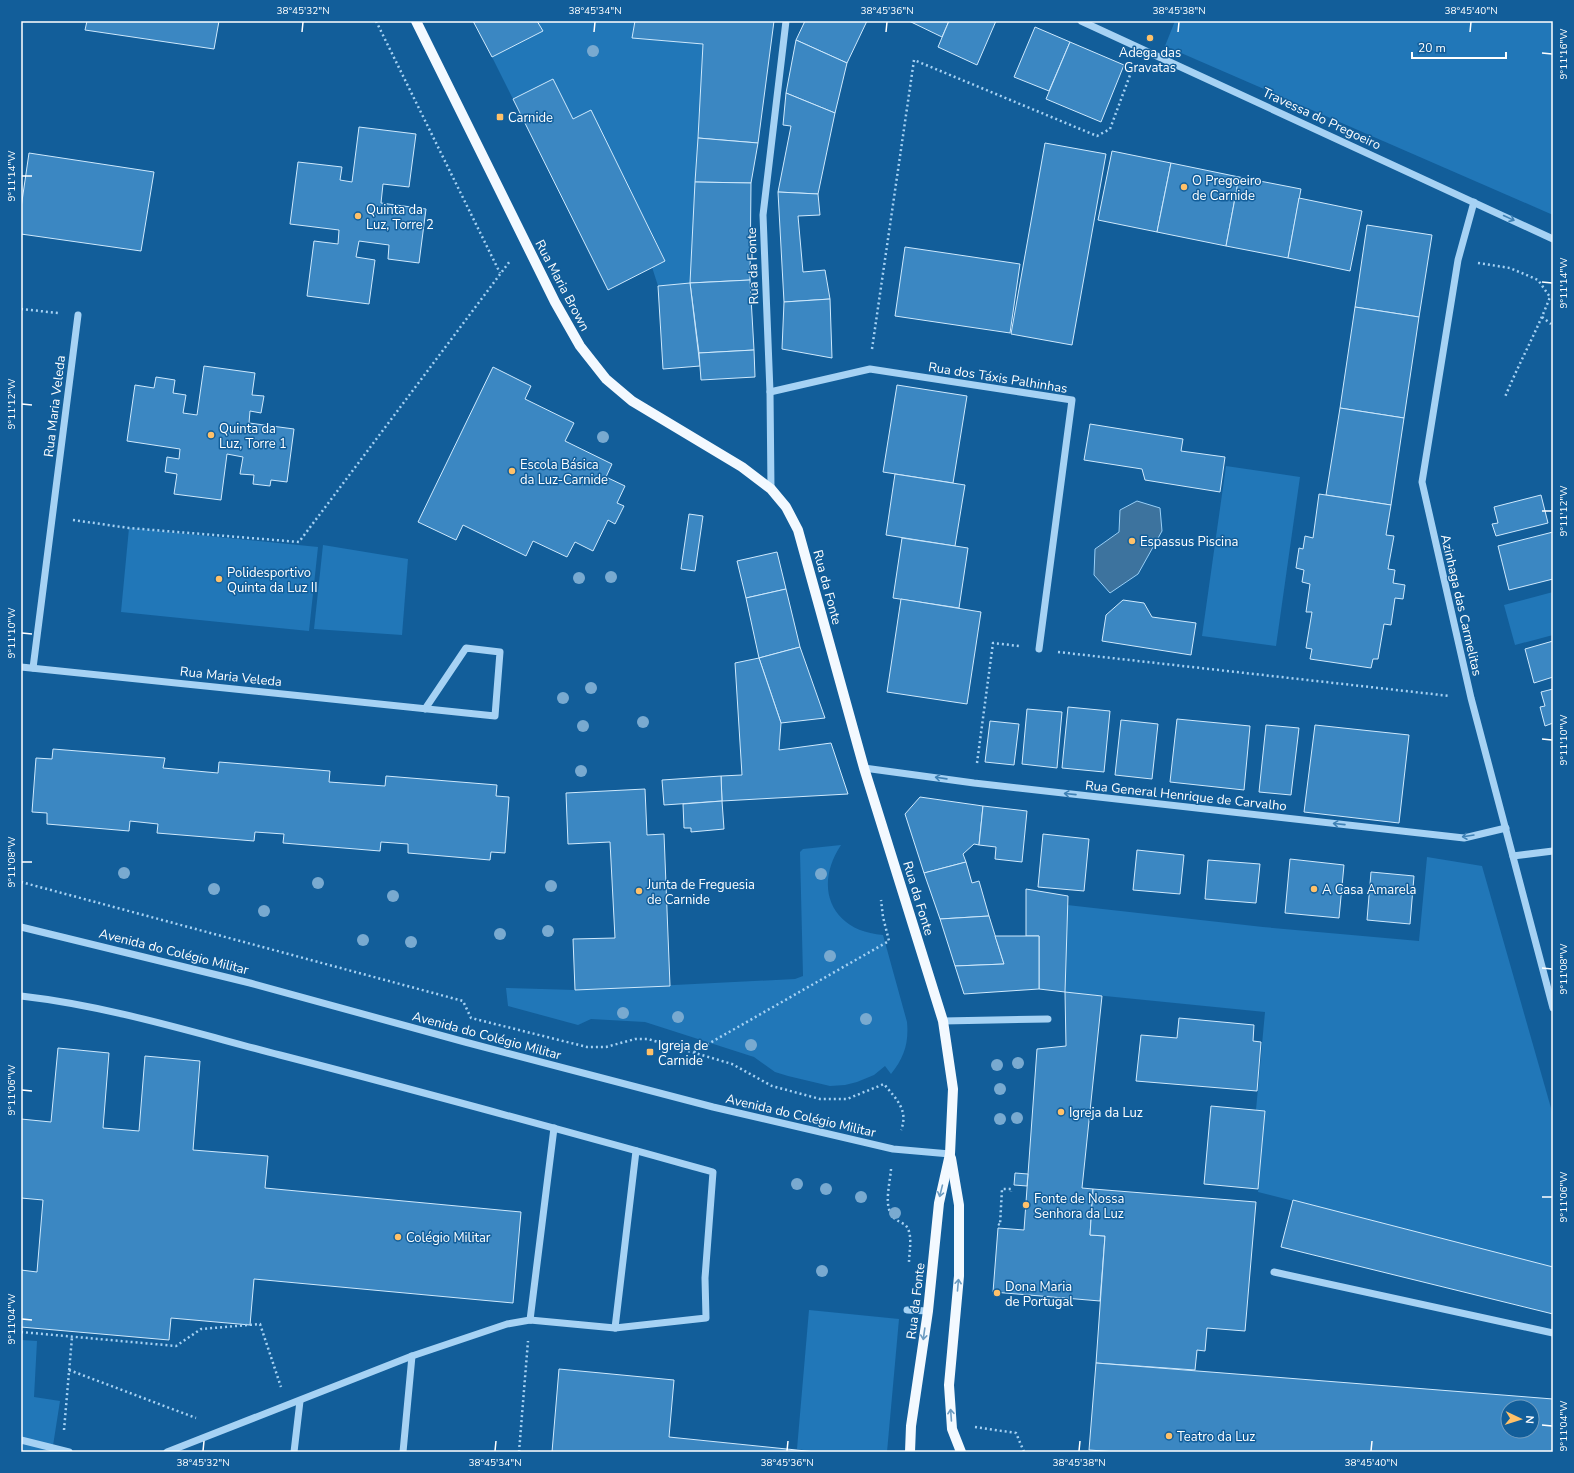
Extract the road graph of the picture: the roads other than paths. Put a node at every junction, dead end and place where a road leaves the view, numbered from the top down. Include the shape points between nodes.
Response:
1 (416, 21) edge
2 (786, 21) edge
3 (1081, 21) edge
4 (1474, 202) junction
5 (1553, 239) edge
6 (78, 315) road end
7 (770, 392) junction
8 (771, 489) junction
9 (1039, 649) road end
10 (21, 667) edge
11 (33, 668) junction
12 (425, 708) junction
13 (864, 768) junction
14 (1506, 828) junction
15 (1553, 850) edge
16 (1513, 856) junction
17 (21, 927) edge
18 (21, 996) edge
19 (1553, 1008) edge
20 (1048, 1019) dead end
21 (943, 1021) junction
22 (554, 1128) junction
23 (636, 1150) junction
24 (950, 1154) junction
25 (1274, 1272) dead end
26 (907, 1310) dead end
27 (928, 1311) junction
28 (530, 1320) junction
29 (615, 1328) junction
30 (1553, 1333) edge
31 (412, 1356) junction
32 (300, 1401) junction
33 (21, 1440) edge
34 (66, 1451) edge
35 (167, 1452) edge
36 (294, 1452) edge
37 (403, 1452) edge
38 (910, 1452) edge
39 (961, 1452) edge

1 - 8 main road, Rua Maria Brown via 555,302 580,346 606,379 632,401 742,467
2 - 7 street, Rua da Fonte via 763,215
3 - 4 street, Travessa do Pregoeiro
4 -> 5 street, Travessa do Pregoeiro
4 - 14 street, Azinhaga das Carmelitas via 1458,260 1422,482 1471,698
6 - 11 street, Rua Maria Veleda
7 - 8 street, Rua da Fonte
7 - 9 street, Rua dos Táxis Palhinhas via 870,369 1072,400
8 - 13 main road, Rua da Fonte via 786,507 805,550
10 - 11 street, Rua Maria Veleda
11 - 12 street, Rua Maria Veleda
12 - 12 street, Rua Maria Veleda via 495,716 500,652 466,648
14 -> 13 street, Rua General Henrique de Carvalho via 1464,838 974,783
13 - 21 main road, Rua da Fonte
14 - 16 street, Azinhaga das Carmelitas
15 - 16 street
16 - 19 street, Azinhaga das Carmelitas
17 - 24 street, Avenida do Colégio Militar via 250,983 713,1107 893,1149
18 - 22 street via 48,999 148,1020
20 - 21 street
21 - 24 main road, Rua da Fonte via 953,1089
22 - 23 street
22 - 28 street
23 - 29 street
23 - 29 street via 712,1172 705,1278 706,1318
24 -> 27 main road, Rua da Fonte via 938,1202
39 -> 24 main road, Rua da Fonte via 952,1429 949,1385 959,1276 959,1205
25 - 30 street
26 - 27 street
27 -> 38 main road, Rua da Fonte via 911,1426
28 - 29 street
28 - 31 street via 507,1324
31 - 32 street
31 - 37 street
32 - 35 street
32 - 36 street
33 - 34 street

